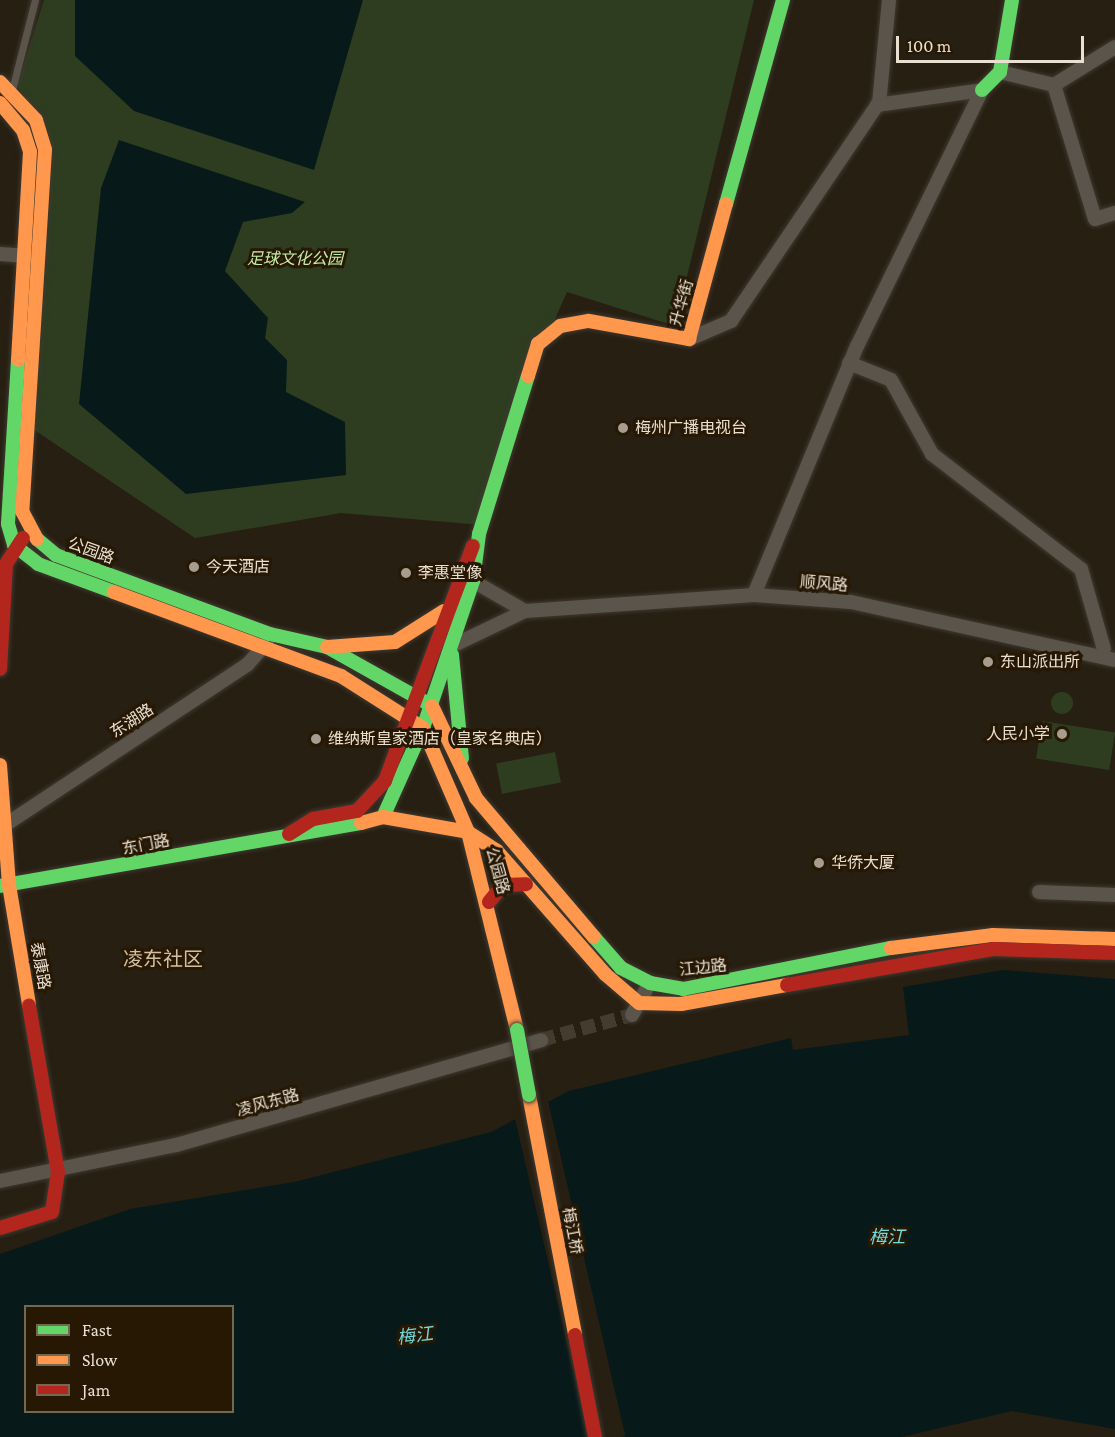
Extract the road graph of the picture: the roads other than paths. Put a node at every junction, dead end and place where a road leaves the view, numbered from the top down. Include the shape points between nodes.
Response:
1 (35, 0) edge
2 (783, 0) edge
3 (889, 0) edge
4 (1012, 0) edge
5 (1115, 47) edge
6 (1000, 72) junction
7 (1054, 85) junction
8 (6, 86) edge
9 (982, 90) junction
10 (0, 103) edge
11 (879, 105) junction
12 (1115, 213) edge
13 (0, 254) edge
14 (40, 257) junction
15 (689, 339) junction
16 (849, 363) junction
17 (30, 533) junction
18 (479, 534) junction
19 (15, 544) junction
20 (473, 581) junction
21 (754, 595) junction
22 (444, 611) junction
23 (525, 611) junction
24 (268, 640) junction
25 (452, 646) junction
26 (327, 647) junction
27 (1104, 649) dead end
28 (1115, 660) edge
29 (0, 669) edge
30 (414, 696) junction
31 (432, 706) junction
32 (407, 717) junction
33 (423, 728) junction
34 (0, 765) edge
35 (463, 770) junction
36 (383, 817) junction
37 (2, 827) junction
38 (468, 832) junction
39 (289, 834) junction
40 (526, 884) junction
41 (5, 885) edge
42 (1039, 891) dead end
43 (1115, 895) edge
44 (489, 902) junction
45 (1115, 939) edge
46 (1115, 953) edge
47 (650, 983) junction
48 (635, 1009) junction
49 (517, 1030) joint
50 (541, 1040) tunnel mouth
51 (58, 1172) junction
52 (0, 1181) edge
53 (0, 1228) edge
54 (595, 1437) edge

1 - 8 lane
2 - 15 main road, 升华街
3 - 11 street
4 - 6 main road
5 - 7 street
6 - 7 street
6 - 9 main road
7 - 12 street via 1095,219
8 - 14 main road via 36,120 45,150
9 - 11 street
9 - 16 street
10 - 19 main road via 23,130 30,152 8,524
11 - 15 street via 731,321
13 - 14 street
14 - 17 main road via 22,511
15 - 18 main road, 升华街 via 589,321 560,326 538,344
16 - 21 street
16 - 27 street via 891,380 932,454 1081,569
17 - 19 main road
17 - 24 main road, 公园路 via 56,555
18 - 20 main road, 升华街
18 - 22 main road, 升华街
19 - 24 main road, 公园路 via 38,564
19 - 29 main road via 6,564
20 - 23 street
20 - 25 main road, 升华街
21 - 23 street, 顺风路
21 - 28 street, 顺风路 via 851,602
22 - 26 main road via 395,642
22 - 30 main road, 升华街
23 - 25 street, 顺风路
24 - 26 main road, 公园路
24 - 32 main road, 公园路 via 370,690
24 - 37 street, 东湖路 via 248,664
25 - 31 main road, 升华街
25 - 35 main road
26 - 30 main road, 公园路
30 - 31 main road, 公园路
30 - 32 main road, 升华街
31 - 33 main road, 升华街
31 - 35 main road, 江边路
32 - 33 main road, 公园路
32 - 39 main road, 东门路 via 372,799 357,810 313,819
33 - 36 main road
33 - 38 main road, 公园路
34 - 37 main road, 泰康路
35 - 47 main road, 江边路 via 476,798 616,964
36 - 38 main road
36 - 39 main road, 东门路 via 319,834
37 - 41 main road, 泰康路
38 - 40 main road via 496,851
38 - 44 main road, 公园路
39 - 41 main road, 东门路
40 - 44 main road via 503,885
40 - 48 main road
41 - 51 main road, 泰康路
42 - 43 street
44 - 49 main road, 公园路
45 - 47 main road, 江边路 via 993,936 898,947 683,989
46 - 48 main road, 江边路 via 993,949
47 - 48 street
49 - 54 main road, 梅江桥, bridge
50 - 51 street, 凌风东路 via 491,1050 267,1121
51 - 52 street, 凌风东路
51 - 53 main road, 泰康路 via 52,1212

